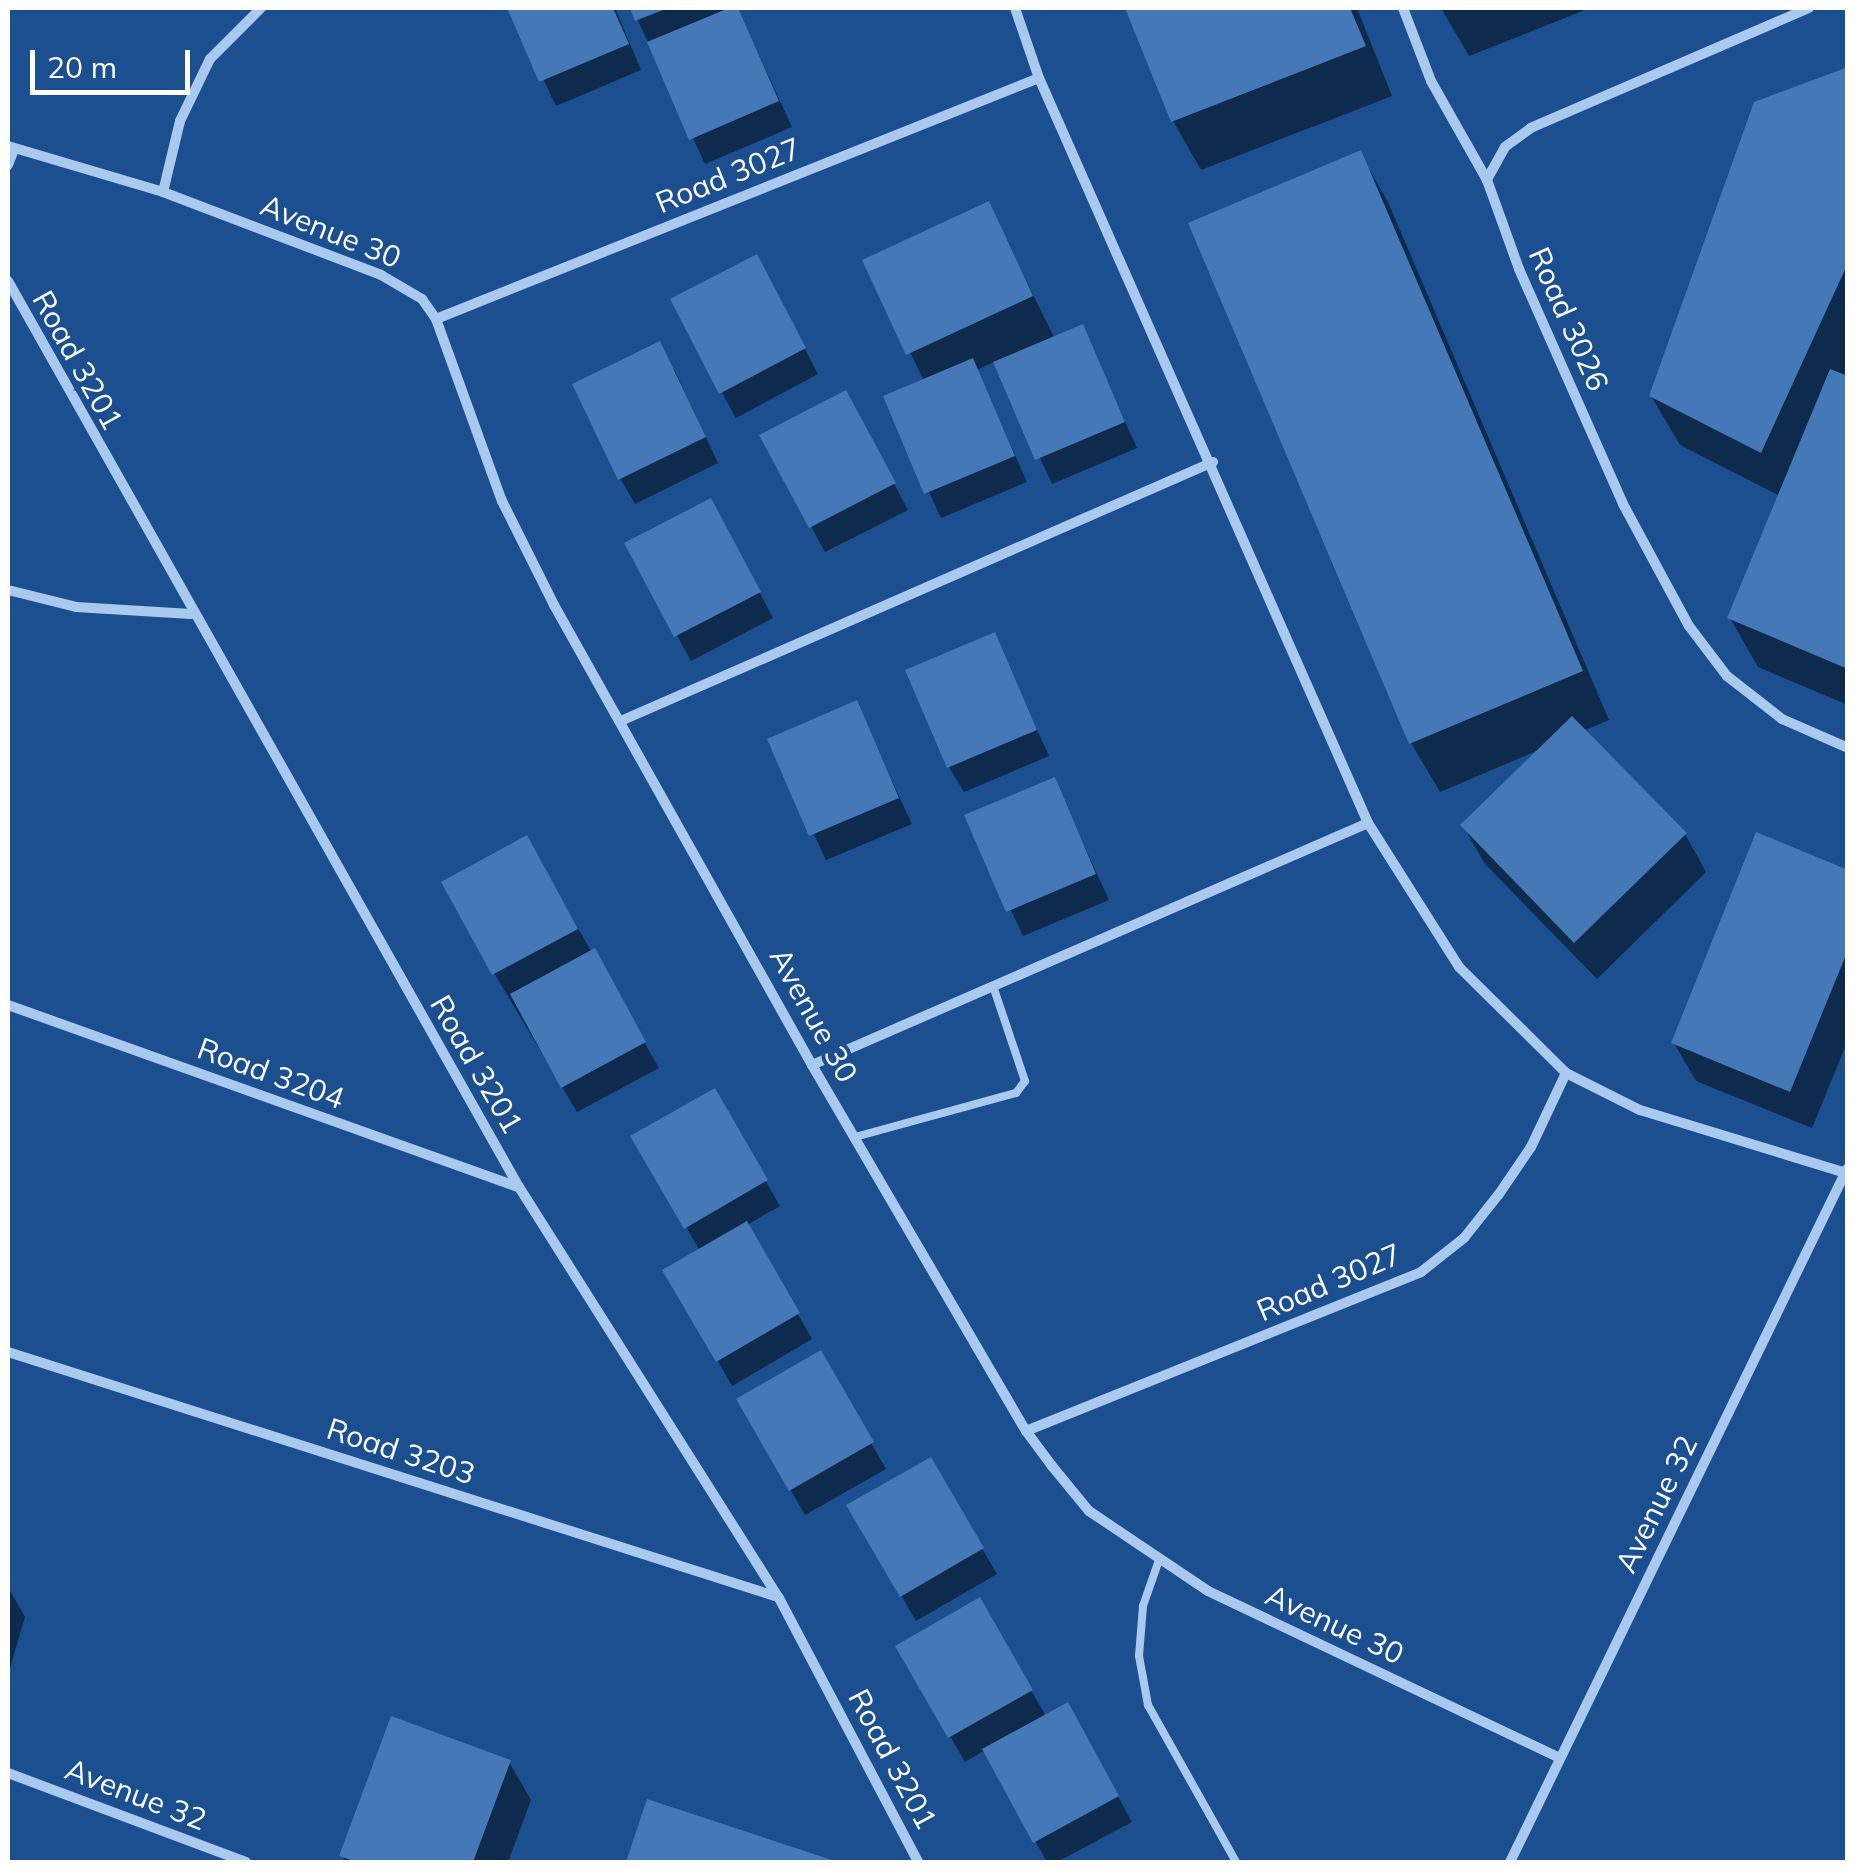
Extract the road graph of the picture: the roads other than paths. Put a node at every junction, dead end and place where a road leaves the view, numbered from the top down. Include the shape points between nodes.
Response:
1 (261, 8) edge
2 (1015, 8) edge
3 (1402, 8) edge
4 (1809, 8) edge
5 (1039, 78) junction
6 (11, 148) edge
7 (8, 165) edge
8 (1487, 180) junction
9 (164, 192) junction
10 (8, 281) edge
11 (436, 319) junction
12 (1213, 462) junction
13 (8, 590) edge
14 (191, 614) junction
15 (623, 720) junction
16 (1848, 748) edge
17 (1368, 823) junction
18 (993, 986) junction
19 (8, 1005) edge
20 (812, 1064) junction
21 (1566, 1073) junction
22 (855, 1137) junction
23 (1846, 1171) edge
24 (519, 1187) junction
25 (8, 1352) edge
26 (1026, 1431) junction
27 (1160, 1560) junction
28 (779, 1598) junction
29 (1559, 1758) junction
30 (8, 1773) edge
31 (246, 1862) edge
32 (918, 1862) edge
33 (1236, 1862) edge
34 (1510, 1862) edge

1 - 9 street via 210,60 180,121
2 - 5 street
3 - 8 street, Road 3026 via 1430,81
4 - 8 street via 1531,128 1505,146
5 - 11 street, Road 3027
5 - 12 street
6 - 7 street
6 - 9 street, Avenue 30
8 - 16 street, Road 3026 via 1615,486 1688,626 1728,676 1782,719
9 - 11 street, Avenue 30 via 392,281 422,299
10 - 14 street, Road 3201
11 - 15 street, Avenue 30 via 502,502
12 - 15 street
12 - 17 street
13 - 14 street via 76,607
14 - 24 street, Road 3201
15 - 20 street, Avenue 30
17 - 18 street
17 - 21 street via 1458,967
18 - 20 street
18 - 22 lane via 1024,1081 1016,1092
19 - 24 street, Road 3204
20 - 22 street, Avenue 30
21 - 23 street via 1640,1110
21 - 26 street, Road 3027 via 1531,1147 1499,1194 1464,1238 1421,1272
22 - 26 street, Avenue 30
23 - 29 street, Avenue 32
24 - 28 street, Road 3201
25 - 28 street, Road 3203
26 - 27 street, Avenue 30 via 1089,1511
27 - 29 street, Avenue 30 via 1208,1592
27 - 33 lane via 1143,1606 1140,1640 1148,1705
28 - 32 street, Road 3201
29 - 34 street, Avenue 32
30 - 31 street, Avenue 32

